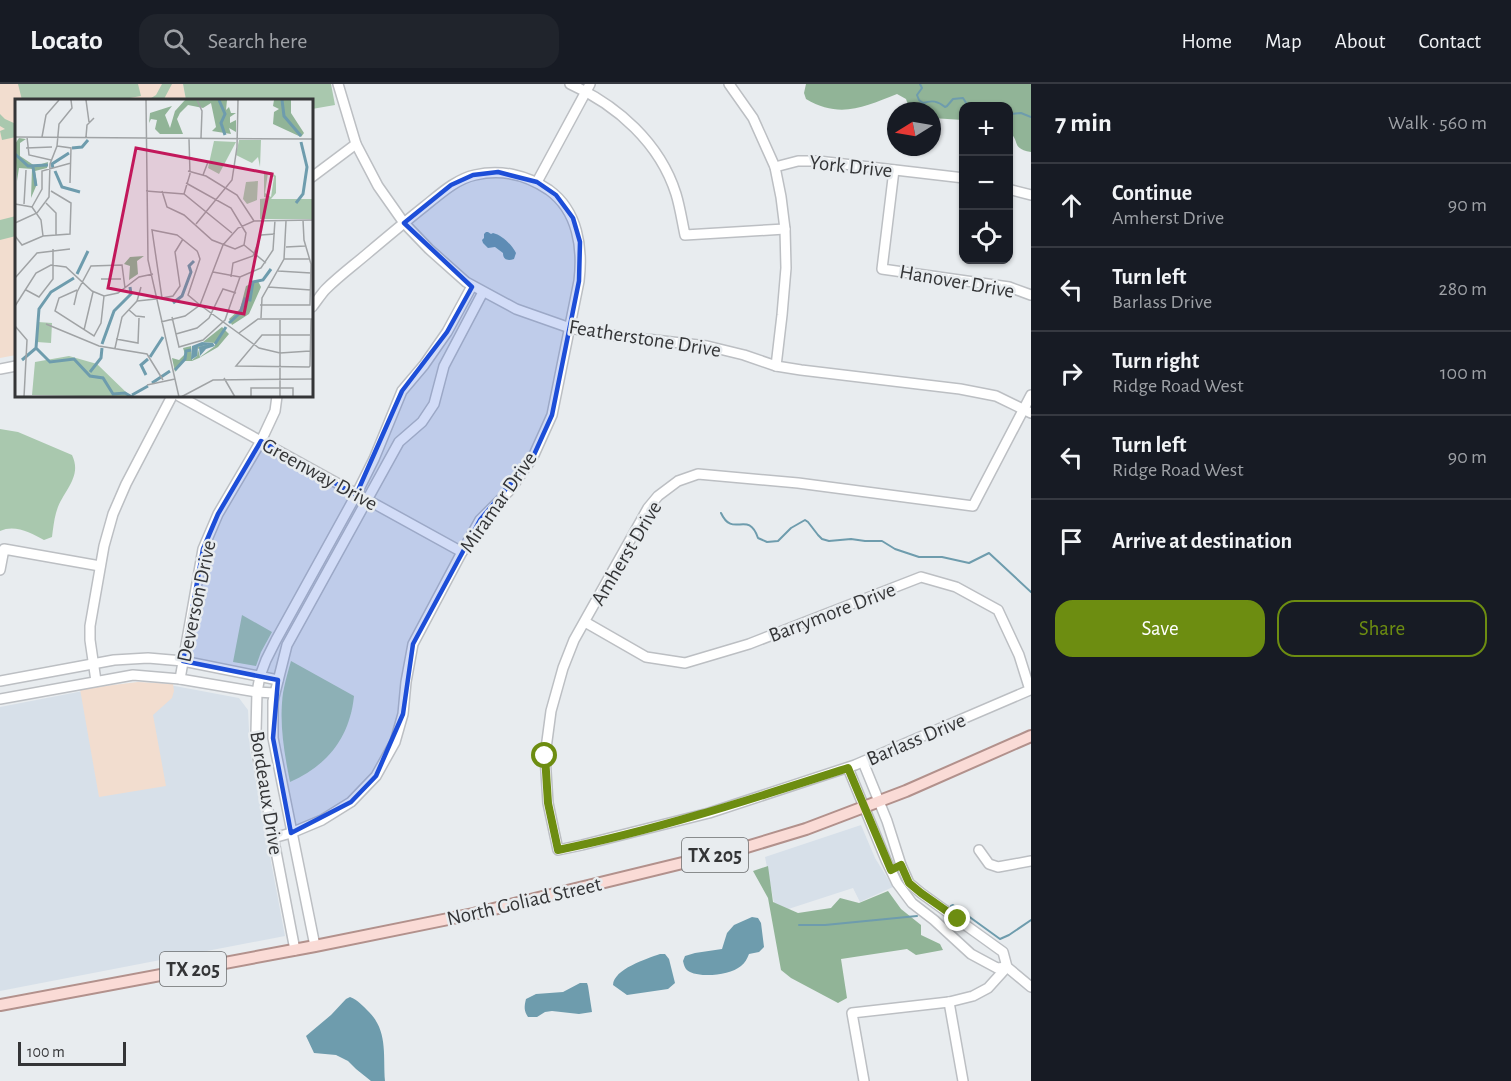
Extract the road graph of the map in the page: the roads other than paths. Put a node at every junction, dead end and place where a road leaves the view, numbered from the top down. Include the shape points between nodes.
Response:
1 (338, 84) edge
2 (570, 84) edge
3 (729, 84) edge
4 (588, 88) edge
5 (356, 144) junction
6 (775, 167) junction
7 (894, 170) junction
8 (314, 176) edge
9 (959, 178) edge
10 (537, 182) junction
11 (1013, 190) edge
12 (1031, 195) edge
13 (404, 223) junction
14 (785, 229) junction
15 (472, 286) junction
16 (483, 292) junction
17 (1031, 295) edge
18 (314, 304) edge
19 (570, 328) junction
20 (15, 366) edge
21 (776, 366) junction
22 (0, 369) edge
23 (1031, 395) edge
24 (171, 398) edge
25 (183, 398) edge
26 (277, 398) edge
27 (1028, 411) edge
28 (261, 441) junction
29 (356, 495) junction
30 (367, 501) junction
31 (462, 552) junction
32 (100, 566) junction
33 (0, 570) edge
34 (312, 576) junction
35 (322, 582) junction
36 (585, 622) junction
37 (183, 661) junction
38 (93, 664) junction
39 (260, 676) junction
40 (180, 679) junction
41 (0, 681) edge
42 (96, 681) junction
43 (278, 681) junction
44 (1030, 690) edge
45 (257, 692) junction
46 (274, 693) junction
47 (0, 699) edge
48 (1031, 736) edge
49 (862, 762) junction
50 (848, 768) junction
51 (879, 801) junction
52 (864, 807) junction
53 (291, 833) junction
54 (273, 838) junction
55 (558, 850) joint
56 (980, 850) dead end
57 (1031, 861) edge
58 (901, 865) junction
59 (891, 870) junction
60 (315, 946) junction
61 (295, 950) junction
62 (1007, 967) junction
63 (1031, 987) edge
64 (949, 1002) junction
65 (0, 1005) edge
66 (864, 1081) edge
67 (963, 1081) edge

1 - 5 street, Featherstone Drive
2 - 4 street
3 - 6 street via 753,118
4 - 10 street
4 - 14 street via 635,127 659,157 676,193 685,235
5 - 8 street
5 - 13 street, Featherstone Drive via 378,186
6 - 7 street, York Drive via 818,161
6 - 14 street
7 - 9 street, York Drive
7 - 17 street, Hanover Drive via 882,269 1009,287
10 - 13 street via 498,172 473,175 451,185
10 - 19 street, Miramar Drive via 556,195 573,218 580,243 581,267
11 - 12 street
13 - 15 street, Featherstone Drive
13 - 18 street via 326,289
14 - 21 street via 786,268
15 - 16 street, Featherstone Drive
15 - 29 street, Bordeaux Drive via 447,333 402,391
16 - 19 street, Featherstone Drive via 516,309
16 - 30 street, Bordeaux Drive via 444,366 434,404 422,422 399,442
19 - 21 street, Featherstone Drive via 707,346
19 - 31 street, Miramar Drive via 552,415 533,457 510,490 480,520
20 - 22 street
21 - 27 street, Featherstone Drive via 960,389 996,396
23 - 27 street
24 - 32 street via 117,504
25 - 28 street, Greenway Drive
26 - 28 street, Deverson Drive
27 - 36 street, Amherst Drive via 973,506 698,474 678,482 648,508
28 - 29 street, Greenway Drive
28 - 37 street, Deverson Drive via 218,514 204,549
29 - 30 street, Greenway Drive
29 - 34 street, Bordeaux Drive
30 - 31 street, Greenway Drive
30 - 35 street, Bordeaux Drive
31 - 53 street, Miramar Drive via 413,644 403,714 376,776 351,802
32 - 33 street via 4,549
32 - 38 street via 90,626
34 - 35 street
34 - 39 street, Bordeaux Drive
35 - 43 street, Bordeaux Drive via 287,645
36 - 44 street, Barrymore Drive via 646,657 685,663 749,644 921,577 956,587 998,610
36 - 55 street, Amherst Drive via 563,668 551,711 545,756 548,803
37 - 38 street via 148,658
37 - 39 street
37 - 40 street, Deverson Drive
38 - 41 street
38 - 42 street
39 - 43 street
39 - 45 street, Bordeaux Drive
40 - 42 street via 133,675
40 - 45 street
42 - 47 street
43 - 46 street, Bordeaux Drive
44 - 49 street, Barlass Drive
45 - 46 street
45 - 54 street, Bordeaux Drive via 258,758
46 - 53 street, Bordeaux Drive via 273,738
48 - 51 main road, North Goliad Street / TX 205
49 - 50 street, Barlass Drive
49 - 51 street
50 - 52 street
50 - 55 street, Barlass Drive via 709,813
51 - 52 main road, North Goliad Street / TX 205
51 - 58 street
52 - 59 street
52 - 60 main road, North Goliad Street / TX 205 via 730,851 494,909
53 - 54 street, Miramar Drive
53 - 60 street, Bordeaux Drive
54 - 61 street, Bordeaux Drive
56 - 57 street via 989,864 998,867
58 - 59 street
58 - 62 street via 909,883 1003,952
59 - 62 street via 912,903 971,954 997,968
60 - 61 main road, North Goliad Street / TX 205
61 - 65 main road, North Goliad Street / TX 205
62 - 63 street
62 - 64 street via 988,988
64 - 66 street via 852,1013
64 - 67 street

